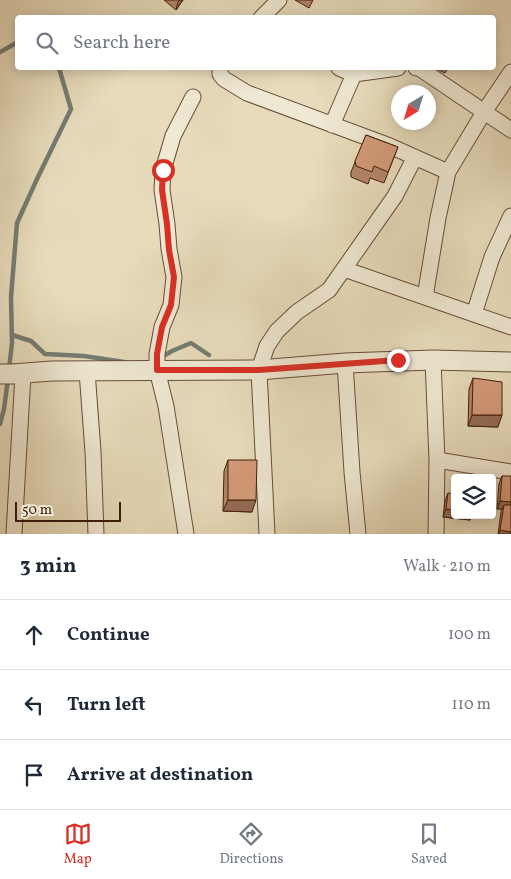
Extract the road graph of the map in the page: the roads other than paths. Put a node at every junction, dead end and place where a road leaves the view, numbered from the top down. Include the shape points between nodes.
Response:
1 (279, 0) edge
2 (264, 15) edge
3 (220, 70) edge
4 (344, 70) edge
5 (383, 70) edge
6 (419, 70) edge
7 (511, 72) edge
8 (354, 74) junction
9 (193, 97) dead end
10 (484, 112) junction
11 (332, 125) junction
12 (511, 130) edge
13 (415, 157) junction
14 (448, 172) junction
15 (509, 224) edge
16 (344, 269) junction
17 (425, 297) junction
18 (474, 314) junction
19 (511, 327) edge
20 (433, 360) junction
21 (511, 362) edge
22 (345, 363) junction
23 (157, 370) junction
24 (259, 370) junction
25 (87, 371) junction
26 (12, 374) edge
27 (437, 460) junction
28 (511, 472) edge
29 (14, 534) edge
30 (96, 534) edge
31 (186, 534) edge
32 (267, 534) edge
33 (358, 534) edge
34 (436, 534) edge

1 - 2 street
3 - 11 street via 224,79 248,92
4 - 8 street
5 - 8 street
6 - 10 street
7 - 10 street
8 - 11 street
9 - 23 street via 173,136 163,170 162,190 174,277 171,305 162,327 157,354
10 - 12 street
10 - 14 street
11 - 13 street
13 - 14 street
13 - 16 street via 395,196
14 - 17 street
15 - 18 street via 492,257
16 - 17 street
16 - 24 street via 329,290 276,331
17 - 18 street
18 - 19 street
20 - 21 street
20 - 22 street
20 - 27 street
22 - 24 street
22 - 33 street
23 - 24 street
23 - 25 street
23 - 31 street via 166,406
24 - 32 street
25 - 26 street
25 - 30 street
26 - 29 street
27 - 28 street
27 - 34 street

